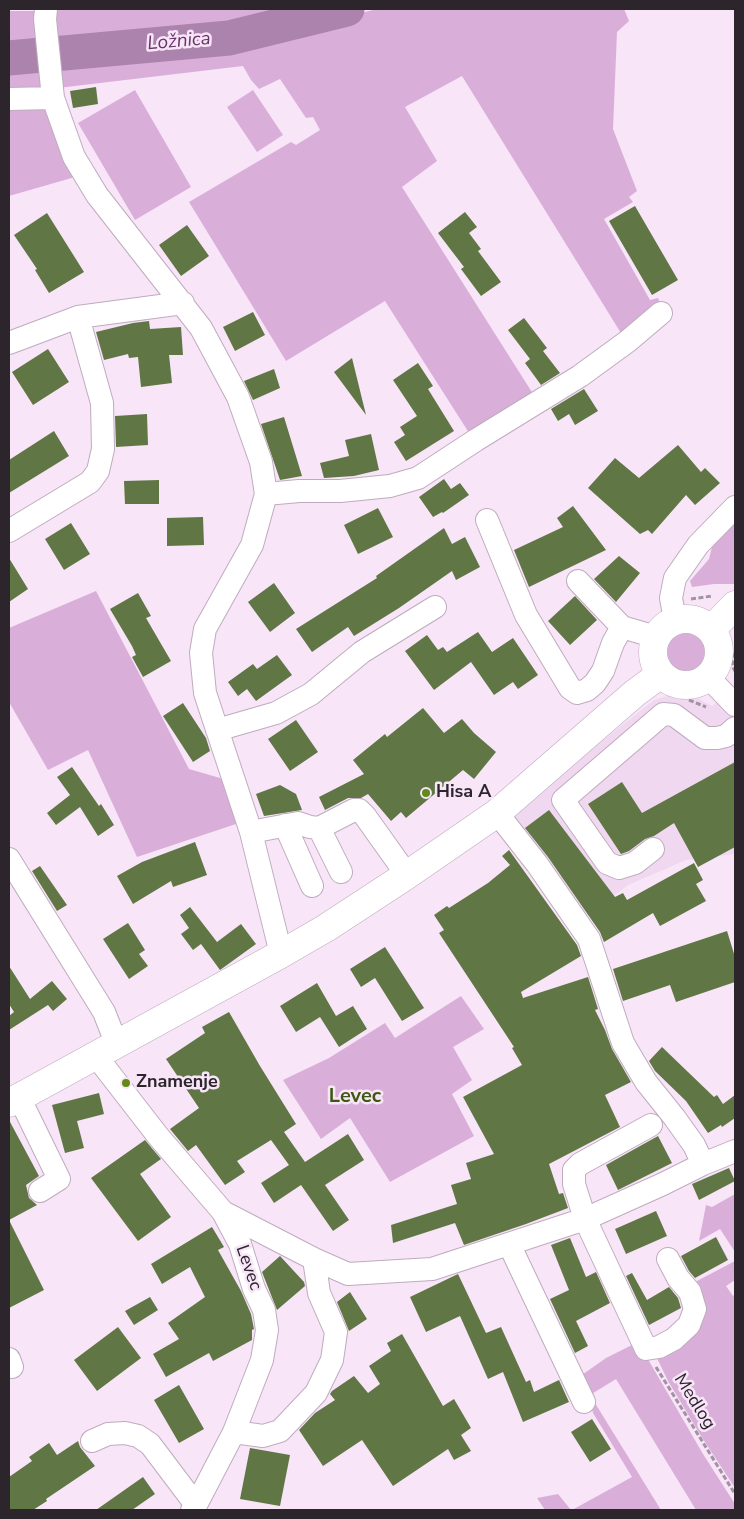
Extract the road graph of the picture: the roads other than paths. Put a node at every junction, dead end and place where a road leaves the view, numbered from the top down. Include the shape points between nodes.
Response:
1 (45, 14) edge
2 (53, 90) junction
3 (9, 99) edge
4 (183, 303) junction
5 (661, 313) dead end
6 (78, 317) junction
7 (9, 343) edge
8 (266, 494) junction
9 (735, 507) edge
10 (487, 520) dead end
11 (9, 531) edge
12 (578, 581) dead end
13 (735, 605) edge
14 (435, 606) dead end
15 (622, 627) junction
16 (665, 629) junction
17 (711, 630) junction
18 (660, 674) junction
19 (708, 677) junction
20 (735, 705) edge
21 (735, 728) edge
22 (217, 730) junction
23 (497, 813) junction
24 (285, 825) junction
25 (319, 828) junction
26 (251, 832) junction
27 (653, 849) dead end
28 (9, 859) edge
29 (341, 872) dead end
30 (407, 875) junction
31 (312, 886) dead end
32 (281, 954) junction
33 (106, 1050) junction
34 (14, 1100) edge
35 (651, 1125) dead end
36 (735, 1151) edge
37 (703, 1164) junction
38 (40, 1191) dead end
39 (223, 1212) junction
40 (585, 1219) junction
41 (509, 1244) junction
42 (314, 1259) junction
43 (668, 1259) dead end
44 (584, 1402) dead end
45 (234, 1432) junction
46 (92, 1441) dead end
47 (194, 1508) edge

1 - 2 street
2 - 3 street
2 - 4 street via 74,157 97,195
4 - 6 street
4 - 8 street via 202,328 238,397 261,462
5 - 8 street via 580,376 418,478 373,488
6 - 7 street
6 - 11 street via 102,403 103,449 98,471 90,482
8 - 22 street via 252,546 205,629 201,653 205,693
9 - 16 street via 698,545 675,578
10 - 15 street via 526,615 570,688 577,693 595,683
12 - 15 street
13 - 17 main road
14 - 22 street via 362,652 311,694 276,713
15 - 16 street
16 - 17 main road via 688,618
16 - 18 main road via 652,650
17 - 19 main road via 719,654
18 - 19 main road via 683,685
18 - 23 main road
19 - 20 street
21 - 27 street via 726,736 705,738 674,715 663,714 563,800 607,863 619,868 635,864
22 - 26 street
23 - 30 main road
23 - 37 street via 589,939 623,1043 646,1082 694,1145
24 - 25 street via 298,823
24 - 26 street
24 - 31 street
25 - 29 street
25 - 30 street via 359,810
26 - 32 street
28 - 33 street, Levec via 104,1012
30 - 32 main road
32 - 33 main road
33 - 34 main road
33 - 39 street, Levec via 158,1136
34 - 38 street via 59,1179
35 - 40 street via 574,1170 574,1184
36 - 37 street
37 - 40 street
39 - 42 street
39 - 45 street, Levec via 240,1244 268,1330 262,1360
40 - 41 street
40 - 43 street via 646,1349 674,1340 689,1326 695,1309 690,1292
41 - 42 street via 432,1269 348,1274
41 - 44 street
42 - 45 street via 319,1293 336,1332 332,1360 316,1393 280,1431 263,1436
45 - 47 street, Levec
46 - 47 street via 108,1434 138,1436 150,1444

